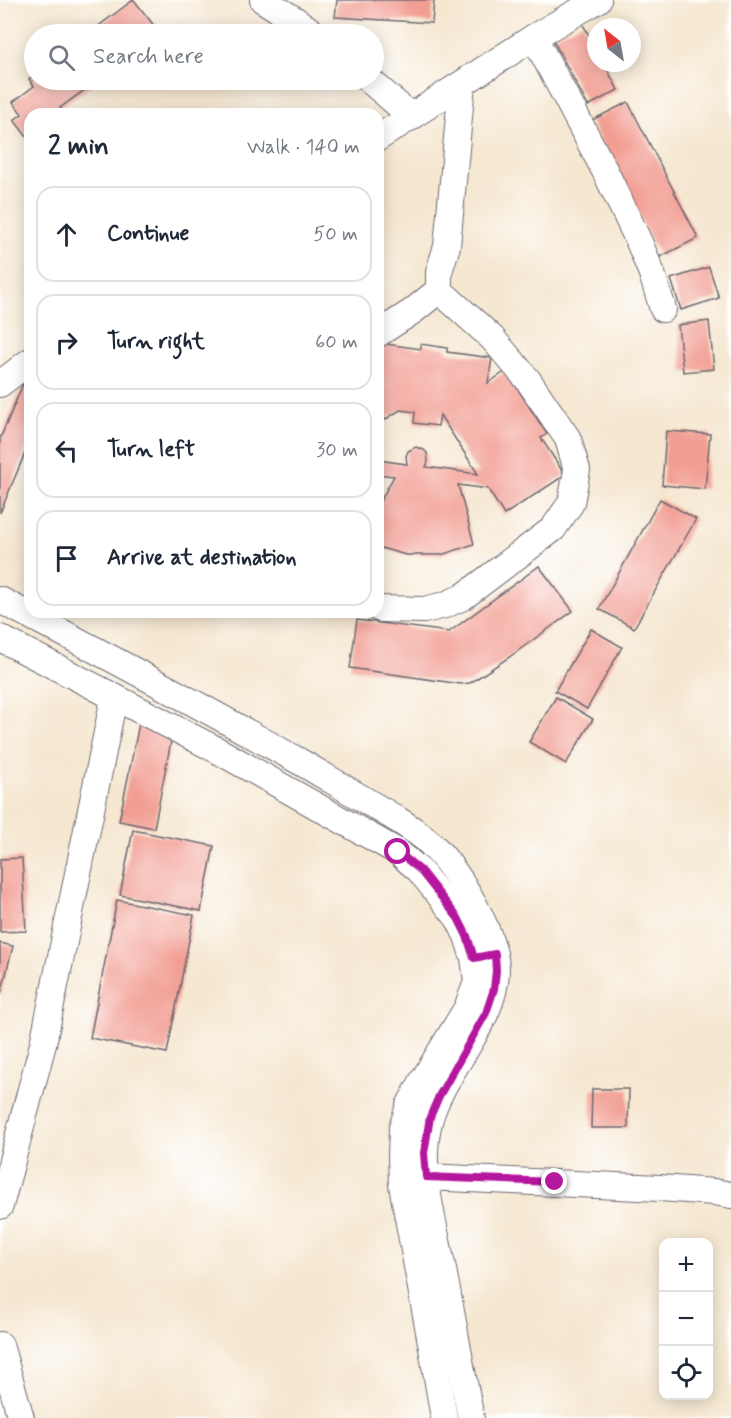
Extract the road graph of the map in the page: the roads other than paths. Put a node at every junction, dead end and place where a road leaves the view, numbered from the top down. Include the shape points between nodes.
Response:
1 (263, 0) edge
2 (585, 3) edge
3 (301, 24) edge
4 (534, 37) junction
5 (462, 84) junction
6 (381, 90) edge
7 (412, 117) junction
8 (384, 134) edge
9 (439, 290) junction
10 (663, 309) dead end
11 (384, 330) edge
12 (24, 366) edge
13 (0, 384) edge
14 (0, 600) edge
15 (384, 609) edge
16 (24, 612) edge
17 (35, 618) edge
18 (0, 638) edge
19 (114, 698) junction
20 (484, 956) junction
21 (426, 1177) junction
22 (731, 1195) edge
23 (0, 1206) edge
24 (0, 1345) edge
25 (21, 1418) edge
26 (444, 1418) edge
27 (471, 1418) edge

1 - 3 street
2 - 4 street
4 - 5 street
4 - 10 street via 640,244
5 - 7 street
5 - 9 street via 447,246 439,272
6 - 7 street
7 - 8 street
9 - 11 street
9 - 15 street via 492,338 528,380 568,439 577,470 570,503 553,529 463,597 424,610
12 - 13 street
14 - 16 street
17 - 20 street via 216,715 414,830 454,872 472,901 484,924
18 - 19 street
19 - 20 street via 217,750 398,852 420,870
19 - 23 street via 43,1044
20 - 21 street via 496,971 494,989 486,1013 430,1117 424,1153
20 - 26 street via 467,1008 409,1106 402,1128 402,1185
21 - 22 street
21 - 27 street
24 - 25 street

